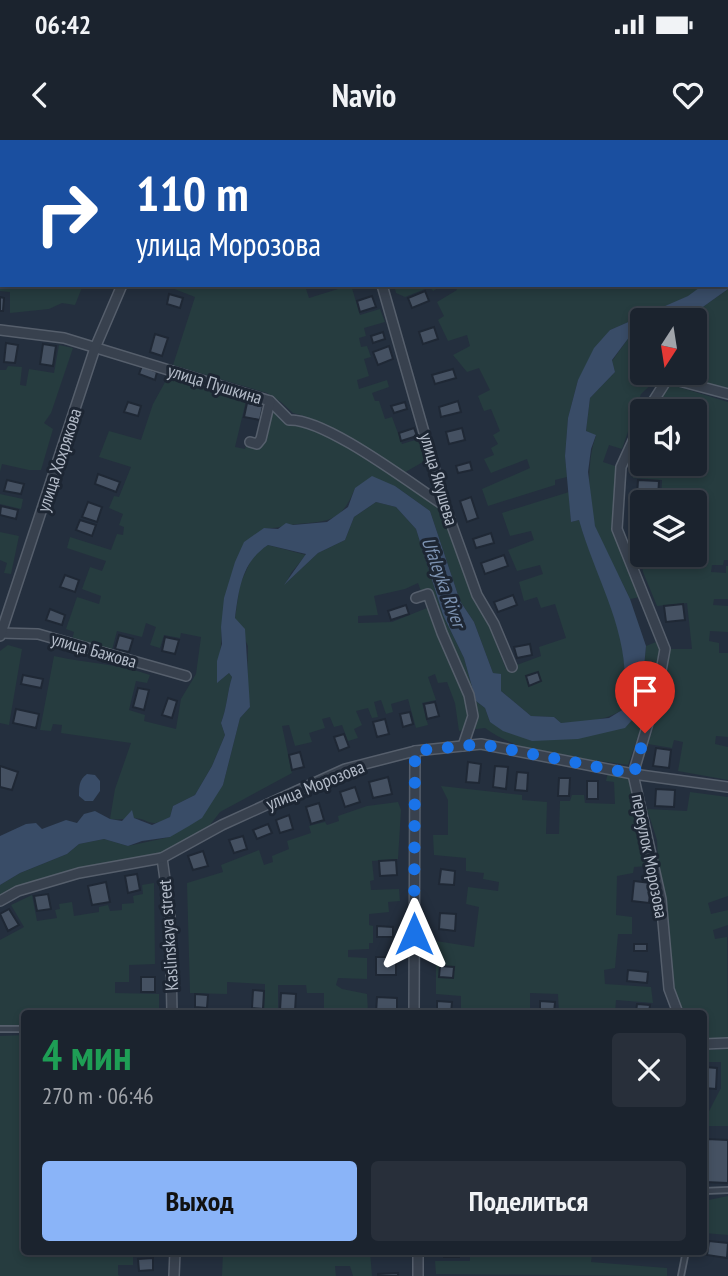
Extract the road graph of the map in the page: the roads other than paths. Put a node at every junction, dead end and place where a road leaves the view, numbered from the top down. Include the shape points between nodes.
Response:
1 (121, 287) edge
2 (383, 287) edge
3 (0, 330) edge
4 (95, 348) junction
5 (728, 394) edge
6 (653, 399) edge
7 (270, 401) junction
8 (250, 442) dead end
9 (630, 447) edge
10 (445, 506) junction
11 (416, 598) dead end
12 (1, 634) edge
13 (512, 667) dead end
14 (186, 676) dead end
15 (463, 746) junction
16 (415, 751) junction
17 (634, 774) junction
18 (728, 787) edge
19 (162, 858) junction
20 (0, 901) edge
21 (172, 1010) edge
22 (414, 1010) edge
23 (677, 1010) edge
24 (0, 1029) edge
25 (21, 1029) edge
26 (728, 1043) edge
27 (707, 1044) edge
28 (728, 1190) edge
29 (707, 1191) edge
30 (175, 1255) edge
31 (418, 1255) edge
32 (685, 1255) edge
33 (174, 1276) edge
34 (418, 1276) edge
35 (681, 1276) edge

1 - 4 street, улица Хохрякова
2 - 10 street, улица Якушева
3 - 4 street, улица Пушкина via 64,338
4 - 7 street, улица Пушкина
4 - 12 street, улица Хохрякова
5 - 6 street via 668,378
7 - 8 street via 261,439 257,444
7 - 10 street, улица Пушкина via 289,419 330,431
9 - 17 street, переулок Морозова via 621,467 617,529 665,649
10 - 13 street, улица Якушева via 477,595
11 - 15 street via 428,594 469,695 473,716
12 - 14 street, улица Бажова via 38,634
15 - 16 street, улица Морозова
15 - 17 street, улица Морозова via 481,744
16 - 19 street, улица Морозова via 345,769
16 - 22 street
17 - 18 street, улица Морозова
17 - 23 street, переулок Морозова via 661,899 669,989
19 - 20 street, улица Морозова via 79,873
19 - 21 street, Kaslinskaya street via 170,915
24 - 25 lane
26 - 27 street
28 - 29 lane
30 - 33 street
31 - 34 street
32 - 35 lane

